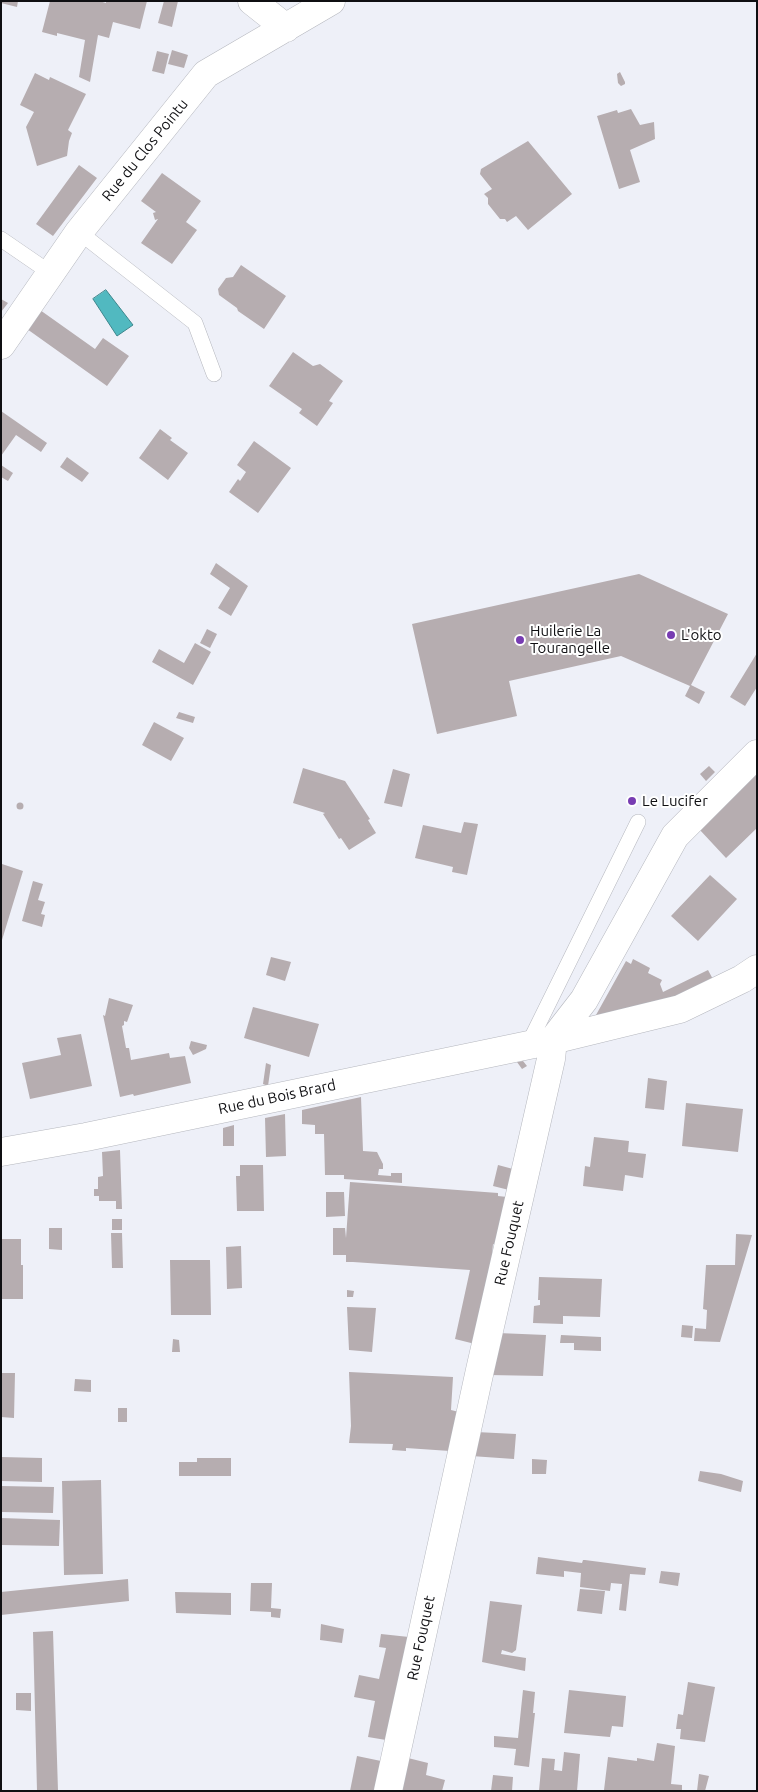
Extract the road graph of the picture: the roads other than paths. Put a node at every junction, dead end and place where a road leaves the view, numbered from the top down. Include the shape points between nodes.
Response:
1 (252, 1) edge
2 (331, 1) edge
3 (286, 28) junction
4 (79, 232) junction
5 (1, 239) edge
6 (52, 274) junction
7 (1, 345) edge
8 (214, 374) dead end
9 (757, 754) edge
10 (638, 822) dead end
11 (757, 969) edge
12 (541, 1043) junction
13 (1, 1152) edge
14 (388, 1791) edge

1 - 3 street
2 - 3 street, Rue du Clos Pointu
3 - 4 street, Rue du Clos Pointu via 206,74
4 - 6 street, Rue du Clos Pointu
4 - 8 lane via 195,323
5 - 6 lane
6 - 7 street, Rue du Clos Pointu
9 - 12 street via 675,836 584,1000
10 - 12 lane
11 - 12 street, Rue du Bois Brard via 680,1009
12 - 13 street, Rue du Bois Brard
12 - 14 street, Rue Fouquet via 551,1060

